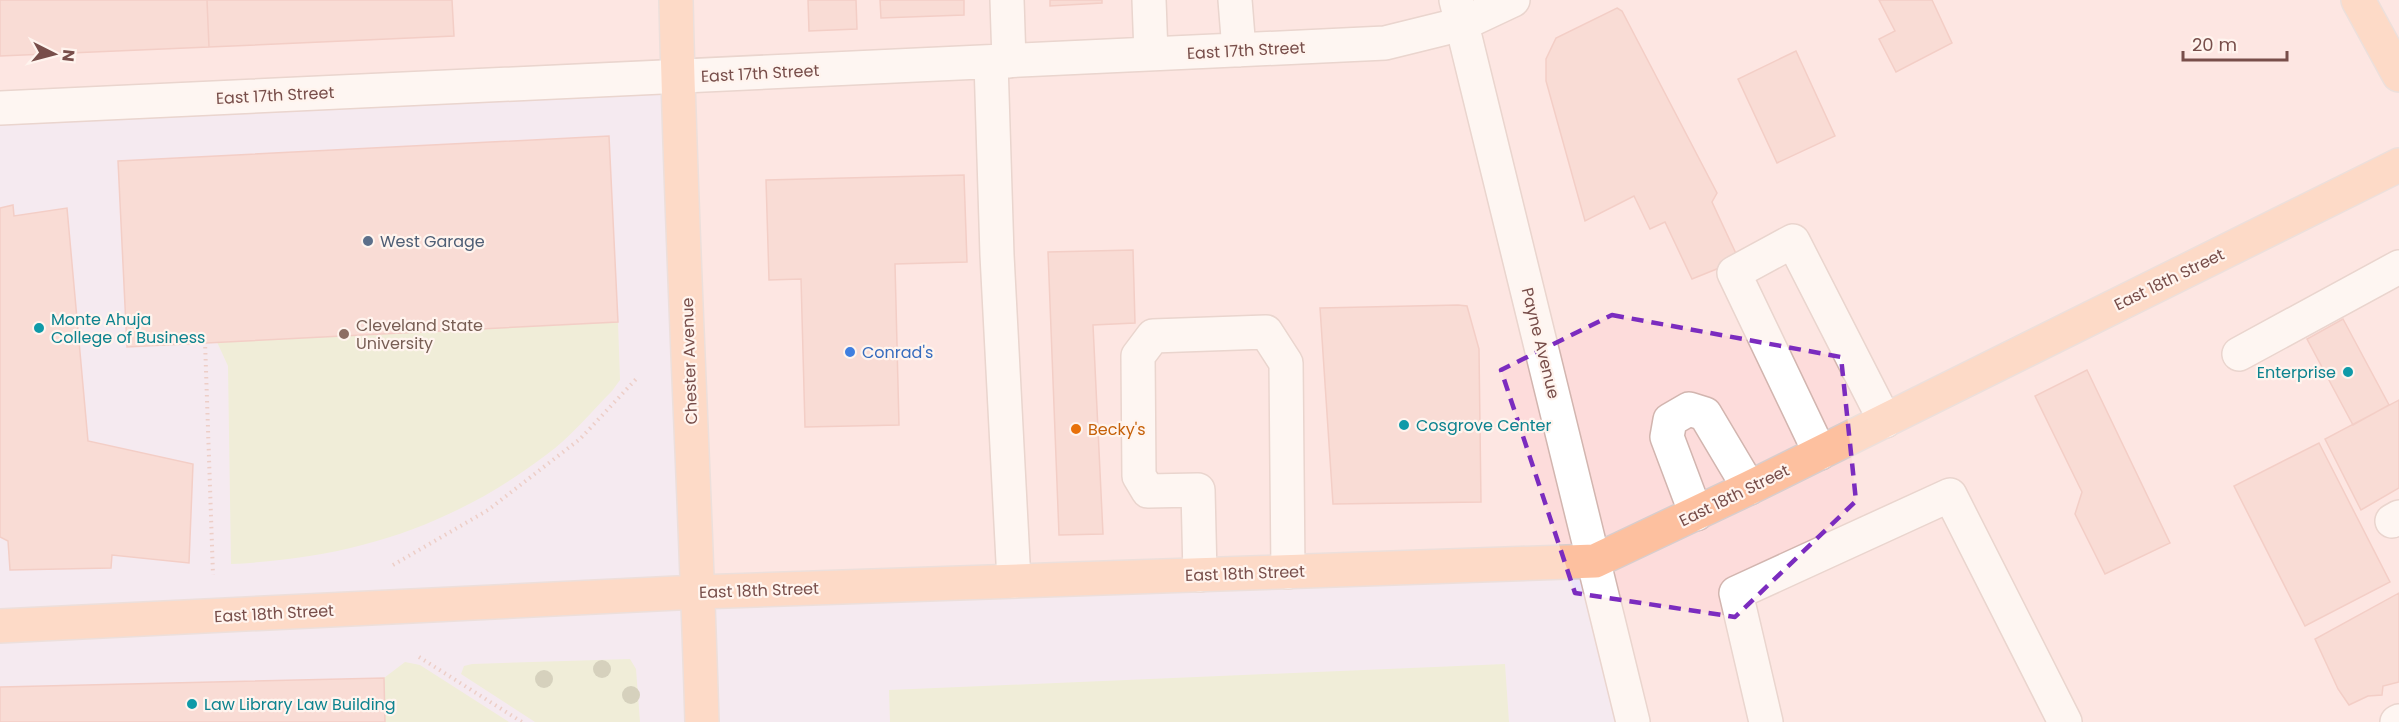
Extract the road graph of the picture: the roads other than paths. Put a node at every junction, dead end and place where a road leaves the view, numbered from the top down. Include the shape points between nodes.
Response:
1 (676, 0) edge
2 (1007, 0) edge
3 (1149, 0) edge
4 (1235, 0) edge
5 (1513, 0) edge
6 (2358, 0) edge
7 (1459, 12) edge
8 (1239, 50) junction
9 (1151, 54) junction
10 (1000, 62) junction
11 (2396, 63) edge
12 (678, 77) junction
13 (0, 108) edge
14 (2399, 165) edge
15 (2399, 267) edge
16 (2239, 354) dead end
17 (1885, 421) junction
18 (1820, 453) junction
19 (1749, 488) junction
20 (1696, 514) junction
21 (1595, 561) junction
22 (1288, 572) junction
23 (1200, 575) junction
24 (1014, 581) junction
25 (698, 592) junction
26 (0, 626) edge
27 (702, 722) edge
28 (1633, 722) edge
29 (1766, 722) edge
30 (2065, 722) edge

1 - 12 main road, Chester Avenue
2 - 10 street
3 - 9 street
4 - 8 street
5 - 7 street, East 17th Street
6 - 11 main road
7 - 8 street, East 17th Street via 1385,43
7 - 21 street, Payne Avenue
8 - 9 street, East 17th Street
9 - 10 street, East 17th Street
10 - 12 street, East 17th Street
10 - 24 street via 997,255
12 - 13 street, East 17th Street
12 - 25 main road, Chester Avenue
14 - 17 main road, East 18th Street
15 - 16 street
17 - 18 main road, East 18th Street
17 - 18 street via 1793,242 1734,273
18 - 19 main road, East 18th Street
19 - 20 main road, East 18th Street
19 - 20 street via 1705,414 1689,409 1670,420 1667,437
20 - 21 main road, East 18th Street
21 - 22 main road, East 18th Street
21 - 28 street, Payne Avenue
22 - 23 main road, East 18th Street
22 - 23 street via 1286,363 1266,332 1153,336 1138,356 1140,476 1148,491 1198,490
23 - 24 main road, East 18th Street
24 - 25 main road, East 18th Street
25 - 26 main road, East 18th Street
25 - 27 main road, Chester Avenue
29 - 30 street via 1736,593 1950,495

